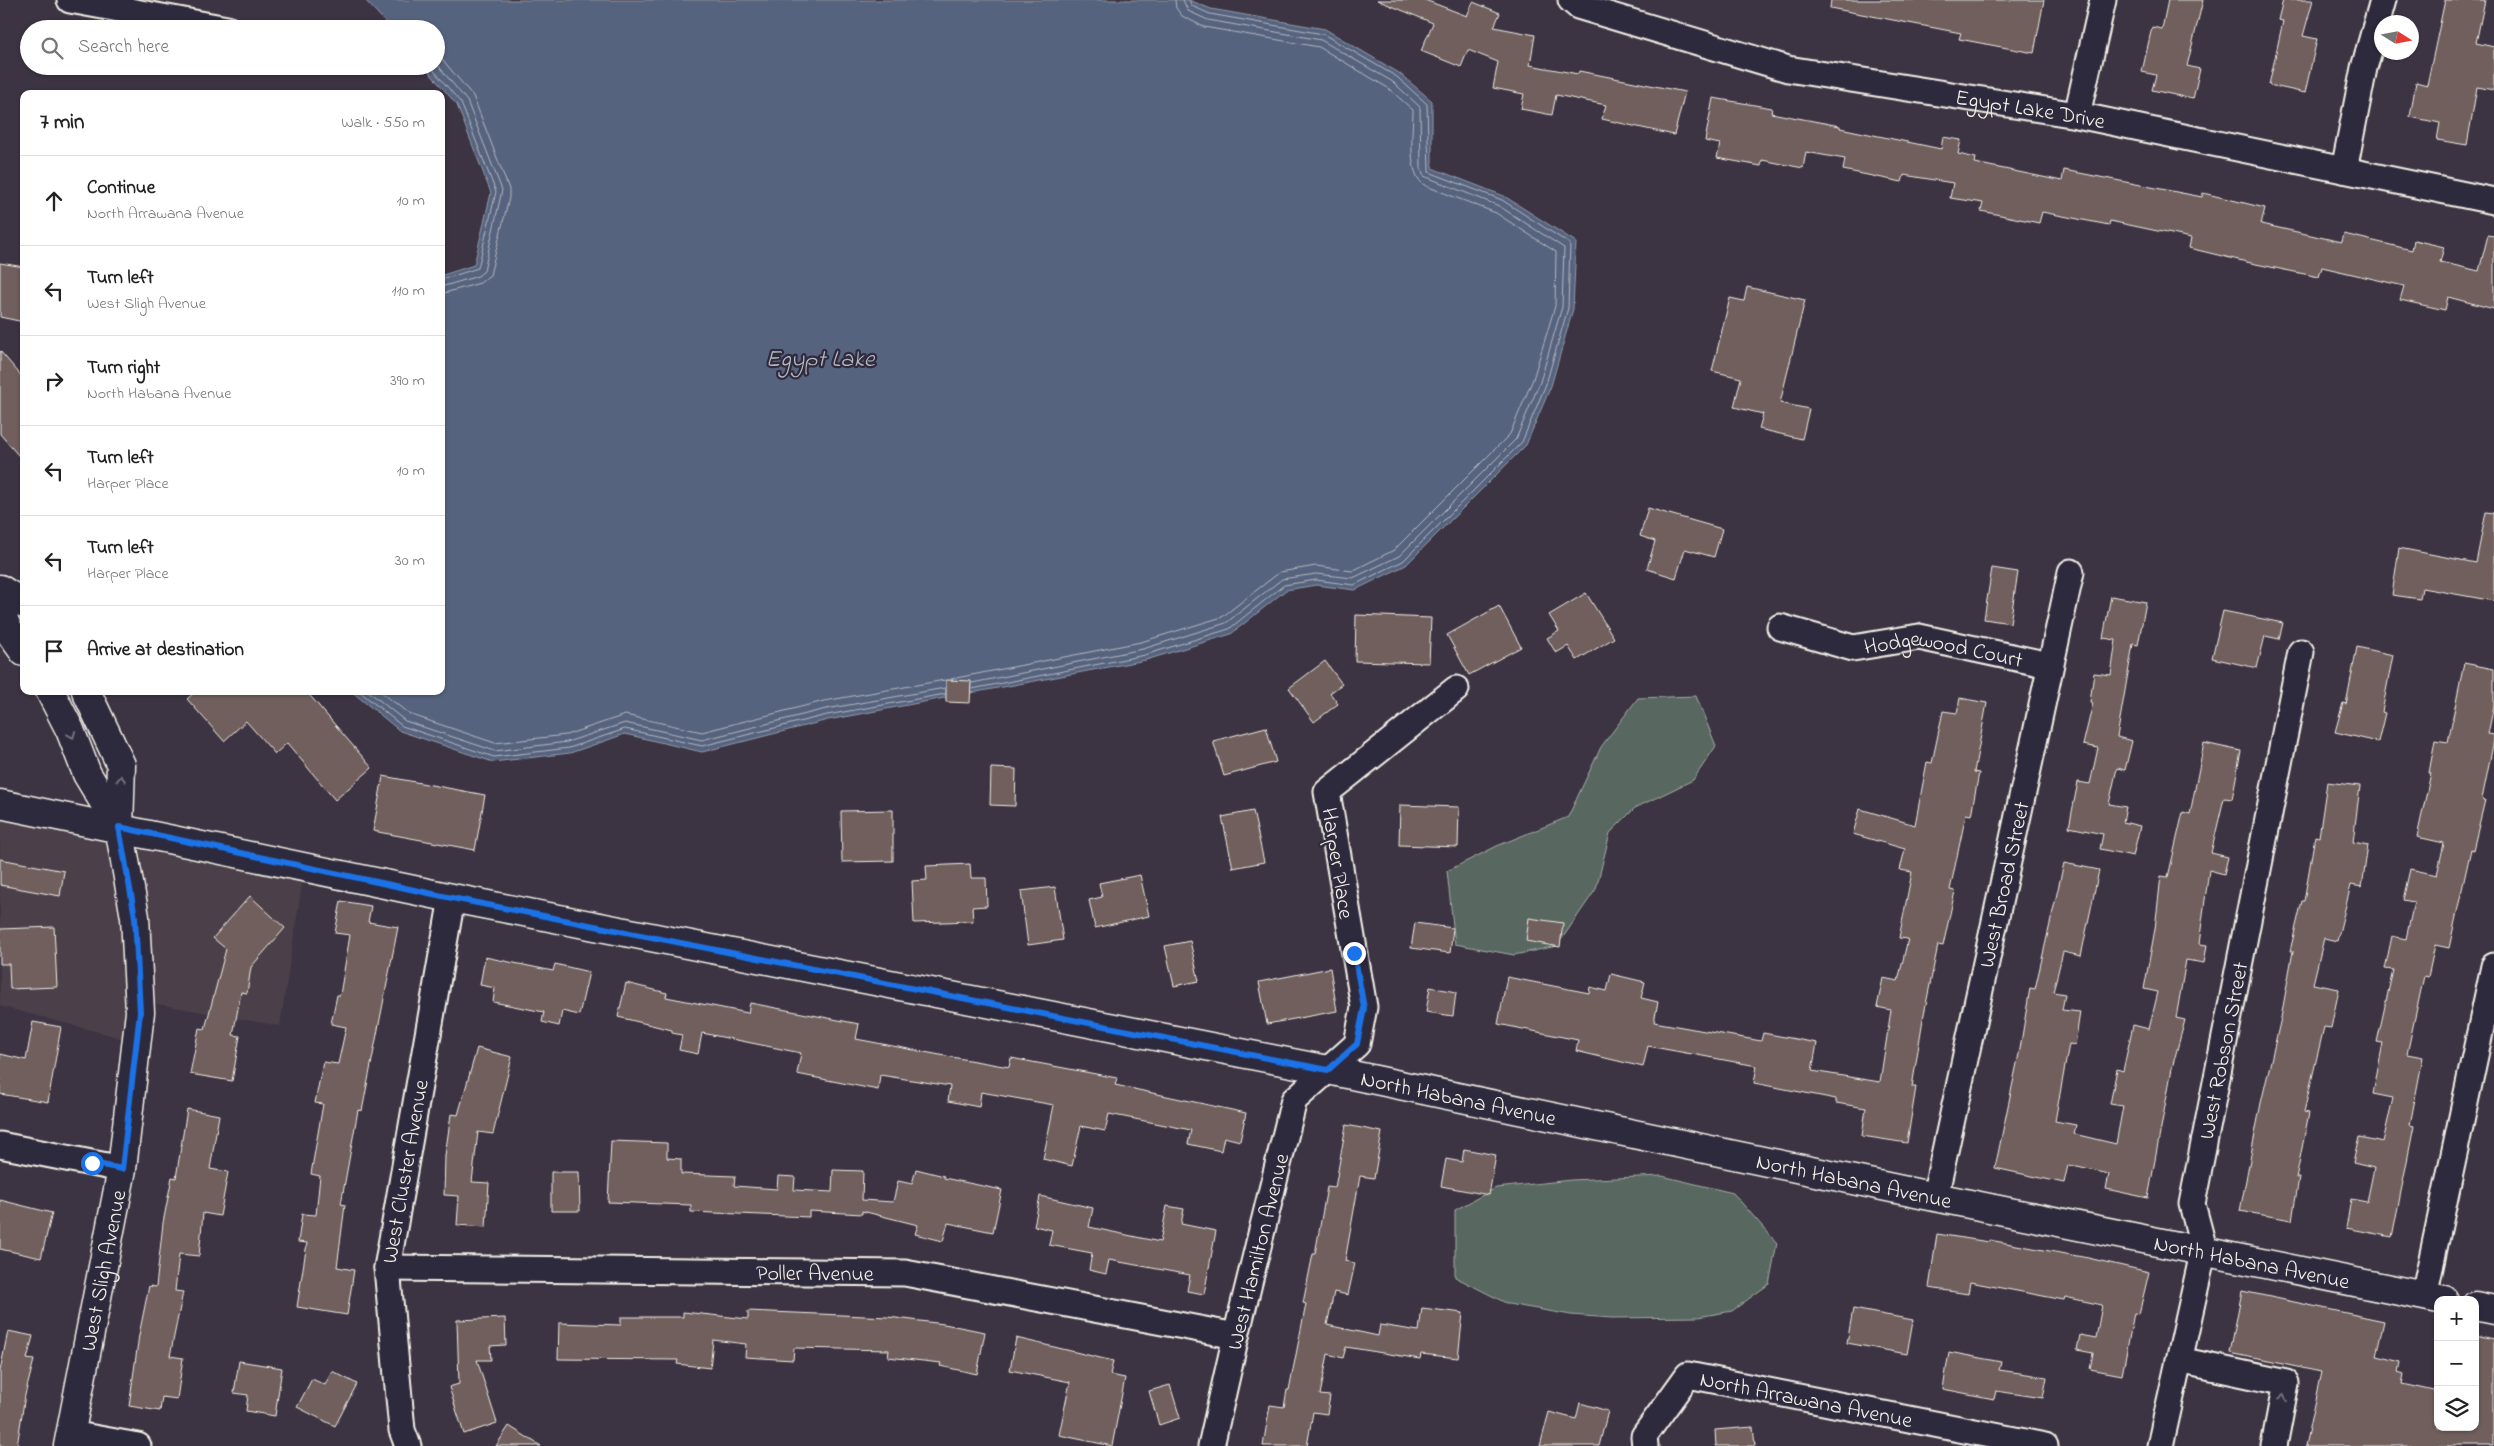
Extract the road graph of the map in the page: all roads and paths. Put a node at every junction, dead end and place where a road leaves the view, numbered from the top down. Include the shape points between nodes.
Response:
1 (70, 0) edge
2 (2103, 0) edge
3 (2383, 0) edge
4 (1576, 2) edge
5 (178, 20) edge
6 (2077, 115) junction
7 (2344, 170) junction
8 (2494, 201) edge
9 (2071, 572) dead end
10 (0, 589) edge
11 (20, 602) edge
12 (0, 610) edge
13 (1780, 627) dead end
14 (20, 646) edge
15 (2301, 652) dead end
16 (2050, 665) junction
17 (1456, 688) dead end
18 (52, 695) edge
19 (88, 695) edge
20 (0, 804) edge
21 (119, 827) junction
22 (452, 898) junction
23 (2494, 966) edge
24 (1328, 1070) junction
25 (0, 1146) edge
26 (122, 1169) junction
27 (1935, 1197) junction
28 (2204, 1250) junction
29 (387, 1268) junction
30 (2434, 1296) edge
31 (2434, 1298) edge
32 (2479, 1307) edge
33 (2494, 1310) edge
34 (1236, 1336) junction
35 (2179, 1360) junction
36 (69, 1440) edge
37 (138, 1446) edge
38 (408, 1446) edge
39 (1211, 1446) edge
40 (1645, 1446) edge
41 (2044, 1446) edge
42 (2160, 1446) edge
43 (2274, 1446) edge

1 - 5 street
2 - 6 street
3 - 7 street via 2364,68
4 - 6 street, Egypt Lake Drive via 1788,69
6 - 7 street, Egypt Lake Drive
7 - 8 street, Egypt Lake Drive
9 - 16 street, West Broad Street
10 - 11 street
12 - 14 street via 8,630
13 - 16 street, Hodgewood Court via 1853,648 1919,636
15 - 28 street, West Robson Street via 2192,1204
16 - 27 street, West Broad Street
17 - 24 street, Harper Place via 1327,792 1364,1008 1357,1044
18 -> 21 street, West Sligh Avenue via 87,774
21 -> 19 street, West Sligh Avenue via 121,765
20 - 21 street, North Habana Avenue
21 - 22 street, North Habana Avenue
21 - 26 street, West Sligh Avenue via 135,917 140,1012
22 - 24 street, North Habana Avenue
22 - 29 street, West Cluster Avenue
23 - 30 street
24 - 27 street, North Habana Avenue
24 - 34 street, West Hamilton Avenue via 1294,1100
25 - 26 street
26 - 36 street, West Sligh Avenue
27 - 28 street, North Habana Avenue
28 - 31 street, North Habana Avenue
28 - 35 street, West Robson Street
29 - 34 street, Poller Avenue via 905,1272
29 - 38 street, West Cluster Avenue via 402,1430
32 - 33 street
34 - 39 street, West Hamilton Avenue
35 - 42 street, West Robson Street
43 -> 35 street via 2286,1383
36 - 37 street
40 - 41 street, North Arrawana Avenue via 1644,1436 1688,1375

